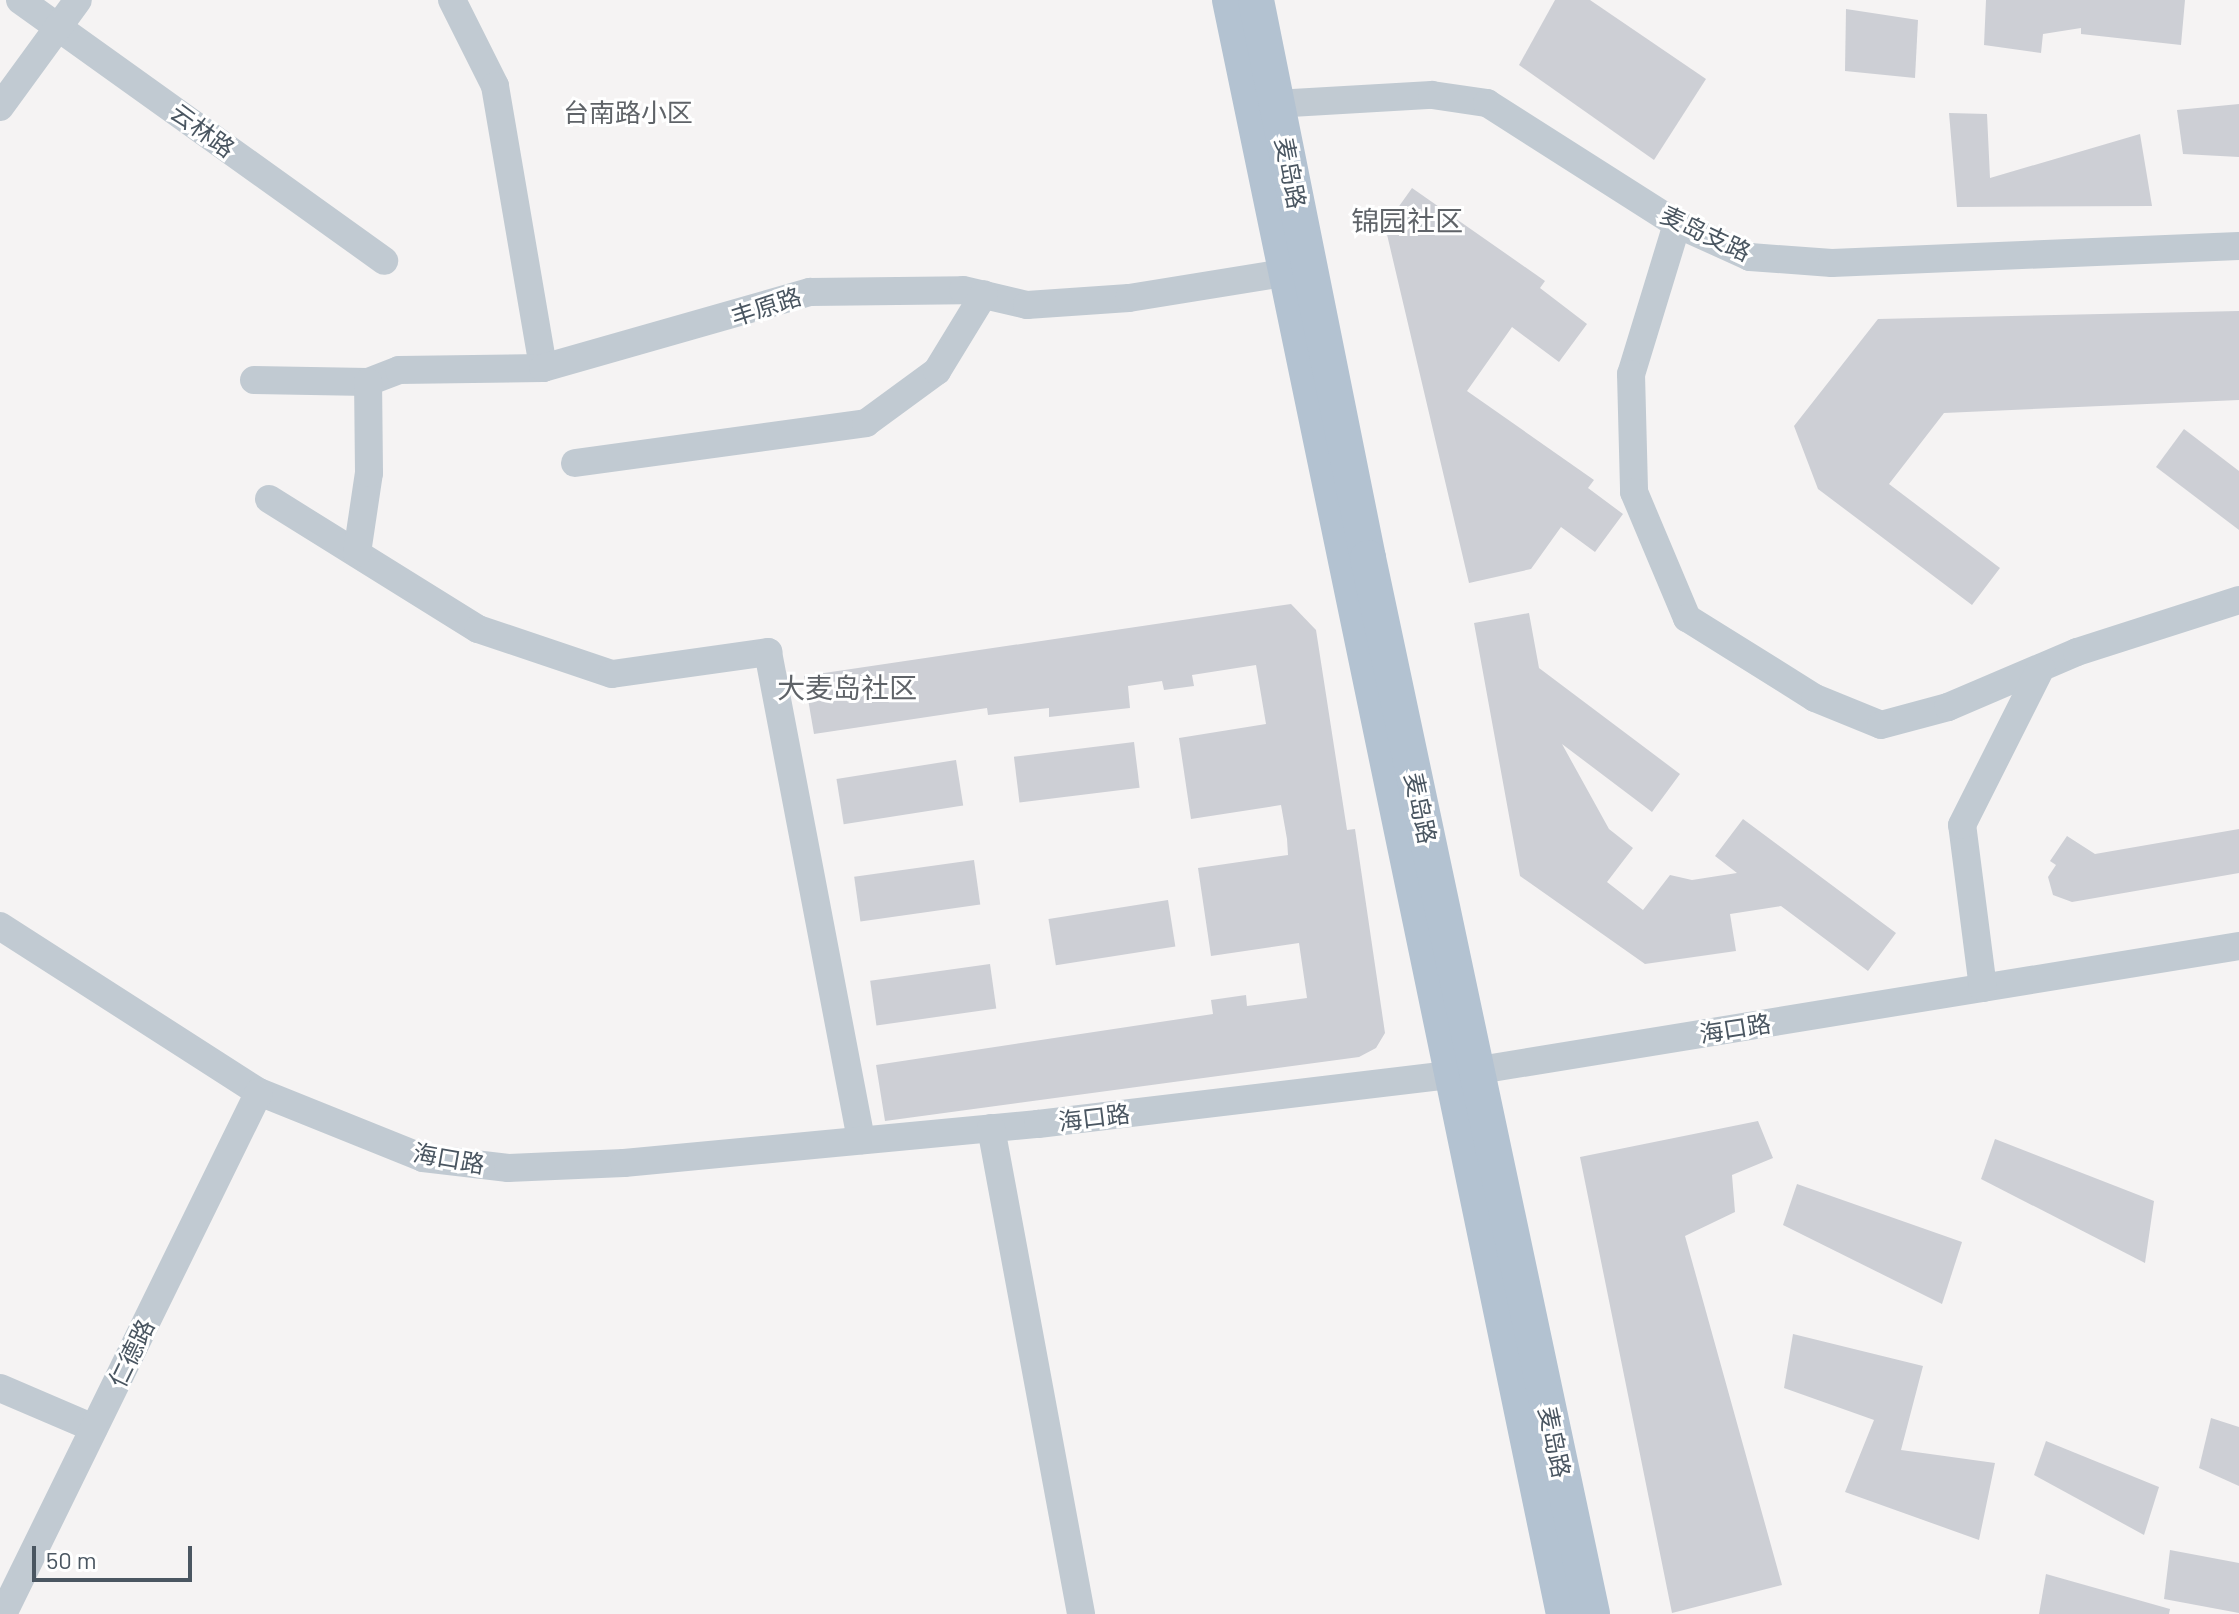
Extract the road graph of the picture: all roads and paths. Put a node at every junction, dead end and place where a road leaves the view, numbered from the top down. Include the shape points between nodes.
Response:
1 (20, 0) edge
2 (78, 0) edge
3 (452, 0) edge
4 (1230, 0) edge
5 (1256, 0) edge
6 (59, 27) junction
7 (1264, 104) junction
8 (0, 107) edge
9 (1677, 224) junction
10 (2239, 246) edge
11 (384, 261) dead end
12 (1284, 273) junction
13 (984, 294) junction
14 (543, 368) junction
15 (254, 380) dead end
16 (368, 382) junction
17 (575, 463) dead end
18 (269, 499) dead end
19 (357, 553) junction
20 (2239, 600) edge
21 (2041, 668) junction
22 (0, 926) edge
23 (2239, 946) edge
24 (1983, 988) junction
25 (1462, 1072) junction
26 (259, 1092) junction
27 (991, 1128) junction
28 (861, 1140) junction
29 (0, 1388) edge
30 (94, 1428) junction
31 (3, 1614) edge
32 (1081, 1614) edge
33 (1564, 1614) edge
34 (1592, 1614) edge

1 - 6 street, 云林路
2 - 6 street
3 - 14 street via 495,86
4 - 7 main road, 麦岛路
5 - 7 main road, 麦岛路
6 - 8 street
6 - 11 street, 云林路
7 - 9 street, 麦岛支路 via 1432,95 1487,103
7 - 12 main road, 麦岛路
7 - 25 main road, 麦岛路
9 - 10 street, 麦岛支路 via 1750,257 1832,263
9 - 21 street via 1631,374 1634,492 1687,618 1815,698 1881,725 1948,707
12 - 13 street, 丰原路 via 1129,298 1027,305
12 - 25 main road, 麦岛路
13 - 14 street, 丰原路 via 810,292
13 - 17 street via 937,371 866,423
14 - 16 street, 丰原路 via 399,370
15 - 16 street, 丰原路
16 - 19 street via 369,473
18 - 19 street
19 - 28 street via 478,629 612,674 768,652
20 - 21 street
21 - 24 street via 1962,825
22 - 26 street, 海口路
23 - 24 street, 海口路
24 - 25 street, 海口路
25 - 27 street, 海口路
25 - 33 main road, 麦岛路
25 - 34 main road, 麦岛路
26 - 28 street, 海口路 via 423,1158 508,1168
26 - 30 street, 仁德路
27 - 28 street, 海口路
27 - 32 street
29 - 30 street
30 - 31 street, 仁德路

